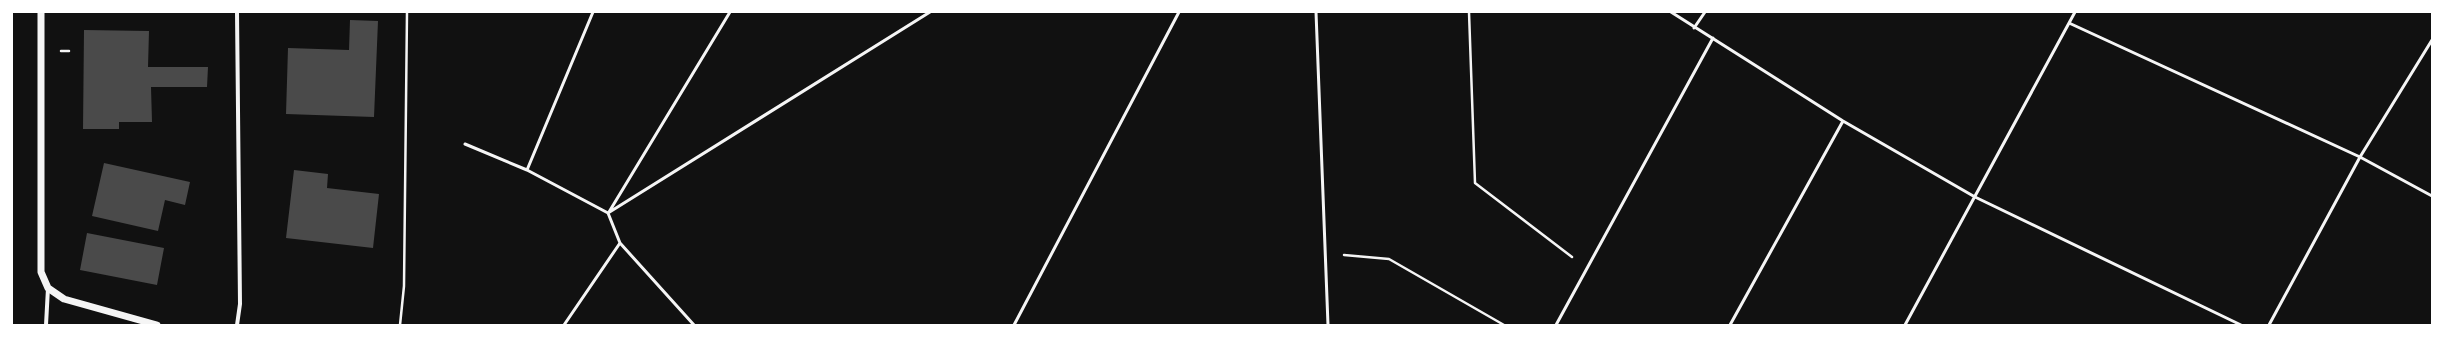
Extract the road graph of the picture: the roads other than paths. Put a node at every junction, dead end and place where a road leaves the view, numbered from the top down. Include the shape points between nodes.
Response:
1 (41, 12) edge
2 (237, 12) edge
3 (593, 12) edge
4 (730, 12) edge
5 (930, 12) edge
6 (1179, 12) edge
7 (1316, 12) edge
8 (1671, 12) edge
9 (1705, 12) edge
10 (2075, 12) edge
11 (2069, 23) junction
12 (1694, 28) junction
13 (1713, 38) junction
14 (2432, 40) edge
15 (1843, 121) junction
16 (465, 144) dead end
17 (2360, 157) junction
18 (527, 170) junction
19 (2432, 196) edge
20 (1975, 198) junction
21 (608, 214) junction
22 (620, 242) junction
23 (48, 288) junction
24 (46, 325) edge
25 (157, 325) edge
26 (237, 325) edge
27 (564, 325) edge
28 (694, 325) edge
29 (1014, 325) edge
30 (1328, 325) edge
31 (1556, 325) edge
32 (1730, 325) edge
33 (1905, 325) edge
34 (2241, 325) edge
35 (2269, 325) edge

1 - 23 street via 41,272
2 - 26 street via 240,304
3 - 18 lane
4 - 21 lane
5 - 21 lane
6 - 29 lane
7 - 30 lane
8 - 12 lane
9 - 12 lane
10 - 11 lane
11 - 17 lane
11 - 20 lane
12 - 13 lane
13 - 15 lane
13 - 31 lane
14 - 17 lane
15 - 20 lane
15 - 32 lane
16 - 18 lane
17 - 19 lane
17 - 35 lane
18 - 21 lane
20 - 33 lane
20 - 34 lane
21 - 22 lane
22 - 27 lane
22 - 28 lane
23 - 24 street
23 - 25 street via 64,299

